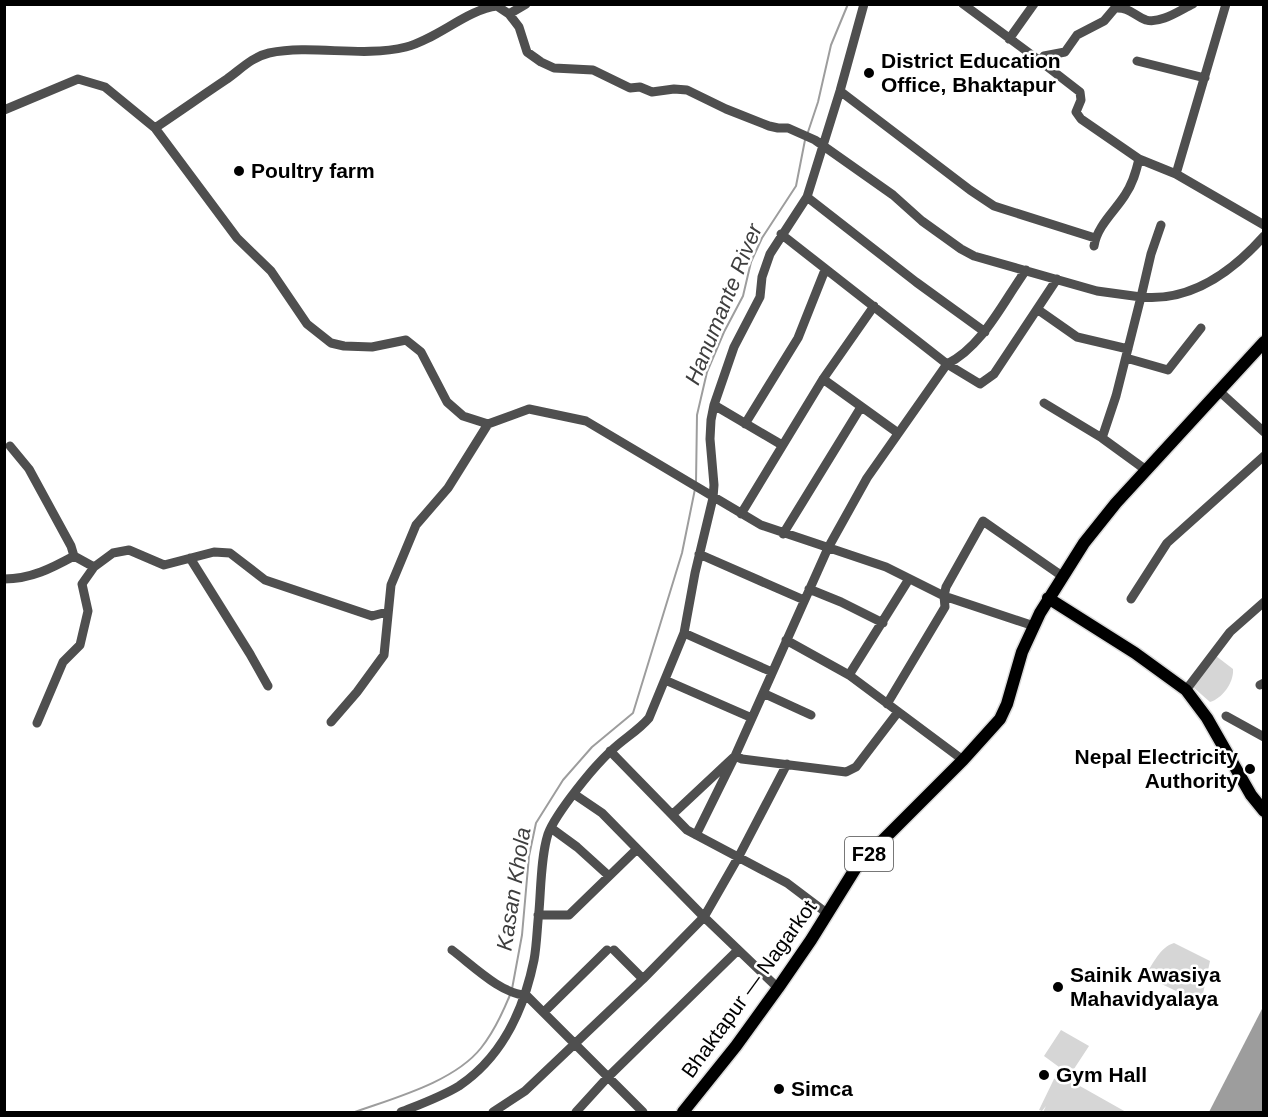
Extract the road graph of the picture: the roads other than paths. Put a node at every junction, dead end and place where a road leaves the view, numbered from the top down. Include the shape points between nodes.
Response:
1 (526, 4) edge
2 (864, 4) edge
3 (963, 4) edge
4 (1034, 4) edge
5 (1193, 4) edge
6 (1226, 4) edge
7 (1112, 6) edge
8 (509, 14) junction
9 (1009, 39) junction
10 (1040, 61) junction
11 (1137, 61) dead end
12 (1205, 78) junction
13 (840, 91) junction
14 (4, 110) edge
15 (155, 128) junction
16 (819, 142) junction
17 (1139, 159) junction
18 (1176, 174) junction
19 (807, 197) junction
20 (1161, 225) dead end
21 (1263, 225) edge
22 (782, 234) junction
23 (1263, 236) edge
24 (825, 270) junction
25 (1026, 270) junction
26 (1057, 279) junction
27 (1141, 297) junction
28 (874, 306) junction
29 (1037, 309) junction
30 (1201, 328) dead end
31 (985, 332) junction
32 (1263, 342) edge
33 (1127, 354) junction
34 (947, 363) junction
35 (823, 379) junction
36 (1219, 391) junction
37 (1044, 403) dead end
38 (714, 405) junction
39 (861, 407) junction
40 (488, 424) junction
41 (745, 424) junction
42 (1263, 432) edge
43 (898, 433) junction
44 (1102, 438) junction
45 (782, 445) junction
46 (10, 446) dead end
47 (1263, 456) edge
48 (1146, 470) junction
49 (713, 498) junction
50 (741, 514) junction
51 (783, 534) junction
52 (828, 548) junction
53 (699, 554) junction
54 (74, 556) junction
55 (190, 558) junction
56 (93, 567) junction
57 (1062, 576) junction
58 (4, 579) edge
59 (909, 579) junction
60 (809, 589) junction
61 (944, 596) junction
62 (1048, 598) junction
63 (1131, 599) dead end
64 (804, 600) junction
65 (1263, 602) edge
66 (387, 612) junction
67 (883, 623) junction
68 (1034, 626) junction
69 (684, 633) junction
70 (786, 640) junction
71 (772, 672) junction
72 (849, 675) junction
73 (664, 680) junction
74 (268, 686) dead end
75 (1186, 690) junction
76 (764, 693) junction
77 (887, 704) junction
78 (898, 712) junction
79 (811, 715) dead end
80 (1226, 716) dead end
81 (752, 718) junction
82 (331, 722) dead end
83 (37, 723) dead end
84 (1263, 736) edge
85 (610, 752) junction
86 (735, 756) junction
87 (963, 760) junction
88 (787, 764) junction
89 (574, 794) junction
90 (1263, 811) edge
91 (673, 814) junction
92 (551, 828) junction
93 (696, 835) junction
94 (637, 849) junction
95 (739, 856) junction
96 (609, 876) junction
97 (828, 914) junction
98 (538, 915) junction
99 (704, 917) junction
100 (452, 950) dead end
101 (738, 950) junction
102 (643, 979) junction
103 (778, 988) junction
104 (521, 995) junction
105 (544, 1012) junction
106 (576, 1044) junction
107 (607, 1078) junction
108 (401, 1113) edge
109 (494, 1113) edge
110 (576, 1113) edge
111 (643, 1113) edge
112 (683, 1113) edge

1 - 8 street
2 - 13 street
3 - 9 street
4 - 9 street
5 - 7 street via 1159,20 1148,20 1124,7
6 - 12 street
7 - 10 street via 1104,21 1077,34 1065,52 1044,56
8 - 15 street via 497,6 485,8 404,48 267,53 252,59
8 - 16 street via 519,27 527,52 548,65 593,70 652,93 687,90 769,126 788,128
9 - 10 street
10 - 17 street via 1080,92 1076,112 1081,119
11 - 12 street
12 - 18 street
13 - 16 street
13 - 17 street via 994,206 1094,242 1132,183
14 - 15 street via 78,79 105,87
15 - 40 street via 237,238 271,271 307,324 331,343 344,346 372,347 406,340 421,352 447,402 463,416
16 - 19 street
16 - 25 street via 961,249
17 - 18 street
18 - 21 street
19 - 22 street
19 - 31 street
20 - 27 street
22 - 24 street
22 - 38 street via 770,254 760,297 734,346
23 - 27 street via 1236,264 1206,284 1166,298
24 - 28 street
24 - 41 street via 798,338
25 - 26 street
25 - 31 street
26 - 27 street via 1097,291
26 - 29 street
27 - 33 street
28 - 34 street
28 - 35 street
29 - 33 street via 1077,337
29 - 34 street via 994,374 980,384
30 - 33 street via 1168,370
31 - 34 street via 958,358
32 - 36 main road, F28
33 - 44 street
34 - 43 street
35 - 39 street
35 - 45 street
36 - 42 street
36 - 48 main road, F28
37 - 44 street
38 - 41 street
38 - 49 street via 710,439
39 - 43 street
39 - 51 street
40 - 49 street via 529,409 586,421
40 - 66 street via 448,488 416,525 391,585
41 - 45 street
43 - 52 street via 867,478
44 - 48 street
45 - 50 street
46 - 54 street via 30,469
47 - 63 street via 1167,543
48 - 57 main road, F28 via 1098,525
49 - 50 street
49 - 53 street
50 - 51 street
51 - 52 street
52 - 59 street
52 - 60 street
53 - 64 street
53 - 69 street
54 - 56 street
54 - 58 street via 37,575
55 - 56 street via 164,565 129,550 113,553
55 - 66 street via 230,553 265,579 372,616
55 - 74 street
56 - 83 street via 82,584 88,612 80,645 63,662
57 - 61 street via 983,521
57 - 62 main road, F28
59 - 61 street
59 - 67 street
60 - 64 street
60 - 67 street
61 - 68 street
61 - 77 street via 945,607
62 - 68 main road, Bhaktapur — Nagarkot / F28
62 - 75 main road
64 - 70 street
65 - 75 street via 1230,632
66 - 82 street via 384,655
67 - 72 street
68 - 87 main road, Bhaktapur — Nagarkot / F28 via 1003,714
69 - 71 street
69 - 73 street
70 - 71 street
70 - 72 street
71 - 76 street
72 - 77 street
73 - 81 street
73 - 85 street via 649,718
75 - 90 main road
76 - 79 street
76 - 81 street
77 - 78 street
78 - 87 street
78 - 88 street via 856,767 846,772
80 - 84 street
81 - 86 street
85 - 89 street
85 - 91 street
86 - 88 street
86 - 91 street
86 - 93 street
87 - 97 main road, Bhaktapur — Nagarkot / F28 via 857,867
88 - 95 street
89 - 92 street
89 - 94 street via 602,813
91 - 93 street
92 - 96 street
92 - 98 street
93 - 95 street
94 - 96 street
94 - 99 street
95 - 97 street via 787,883
95 - 99 street
96 - 98 street via 569,915
97 - 103 main road, Bhaktapur — Nagarkot / F28
98 - 104 street via 535,958
99 - 101 street
99 - 102 street
100 - 104 street via 506,990
101 - 103 street
101 - 107 street
102 - 105 street via 610,950
102 - 106 street
103 - 112 main road, Bhaktapur — Nagarkot / F28
104 - 105 street
104 - 108 street via 512,1026 484,1065 458,1086
105 - 106 street
106 - 107 street
106 - 109 street via 525,1091
107 - 110 street
107 - 111 street

